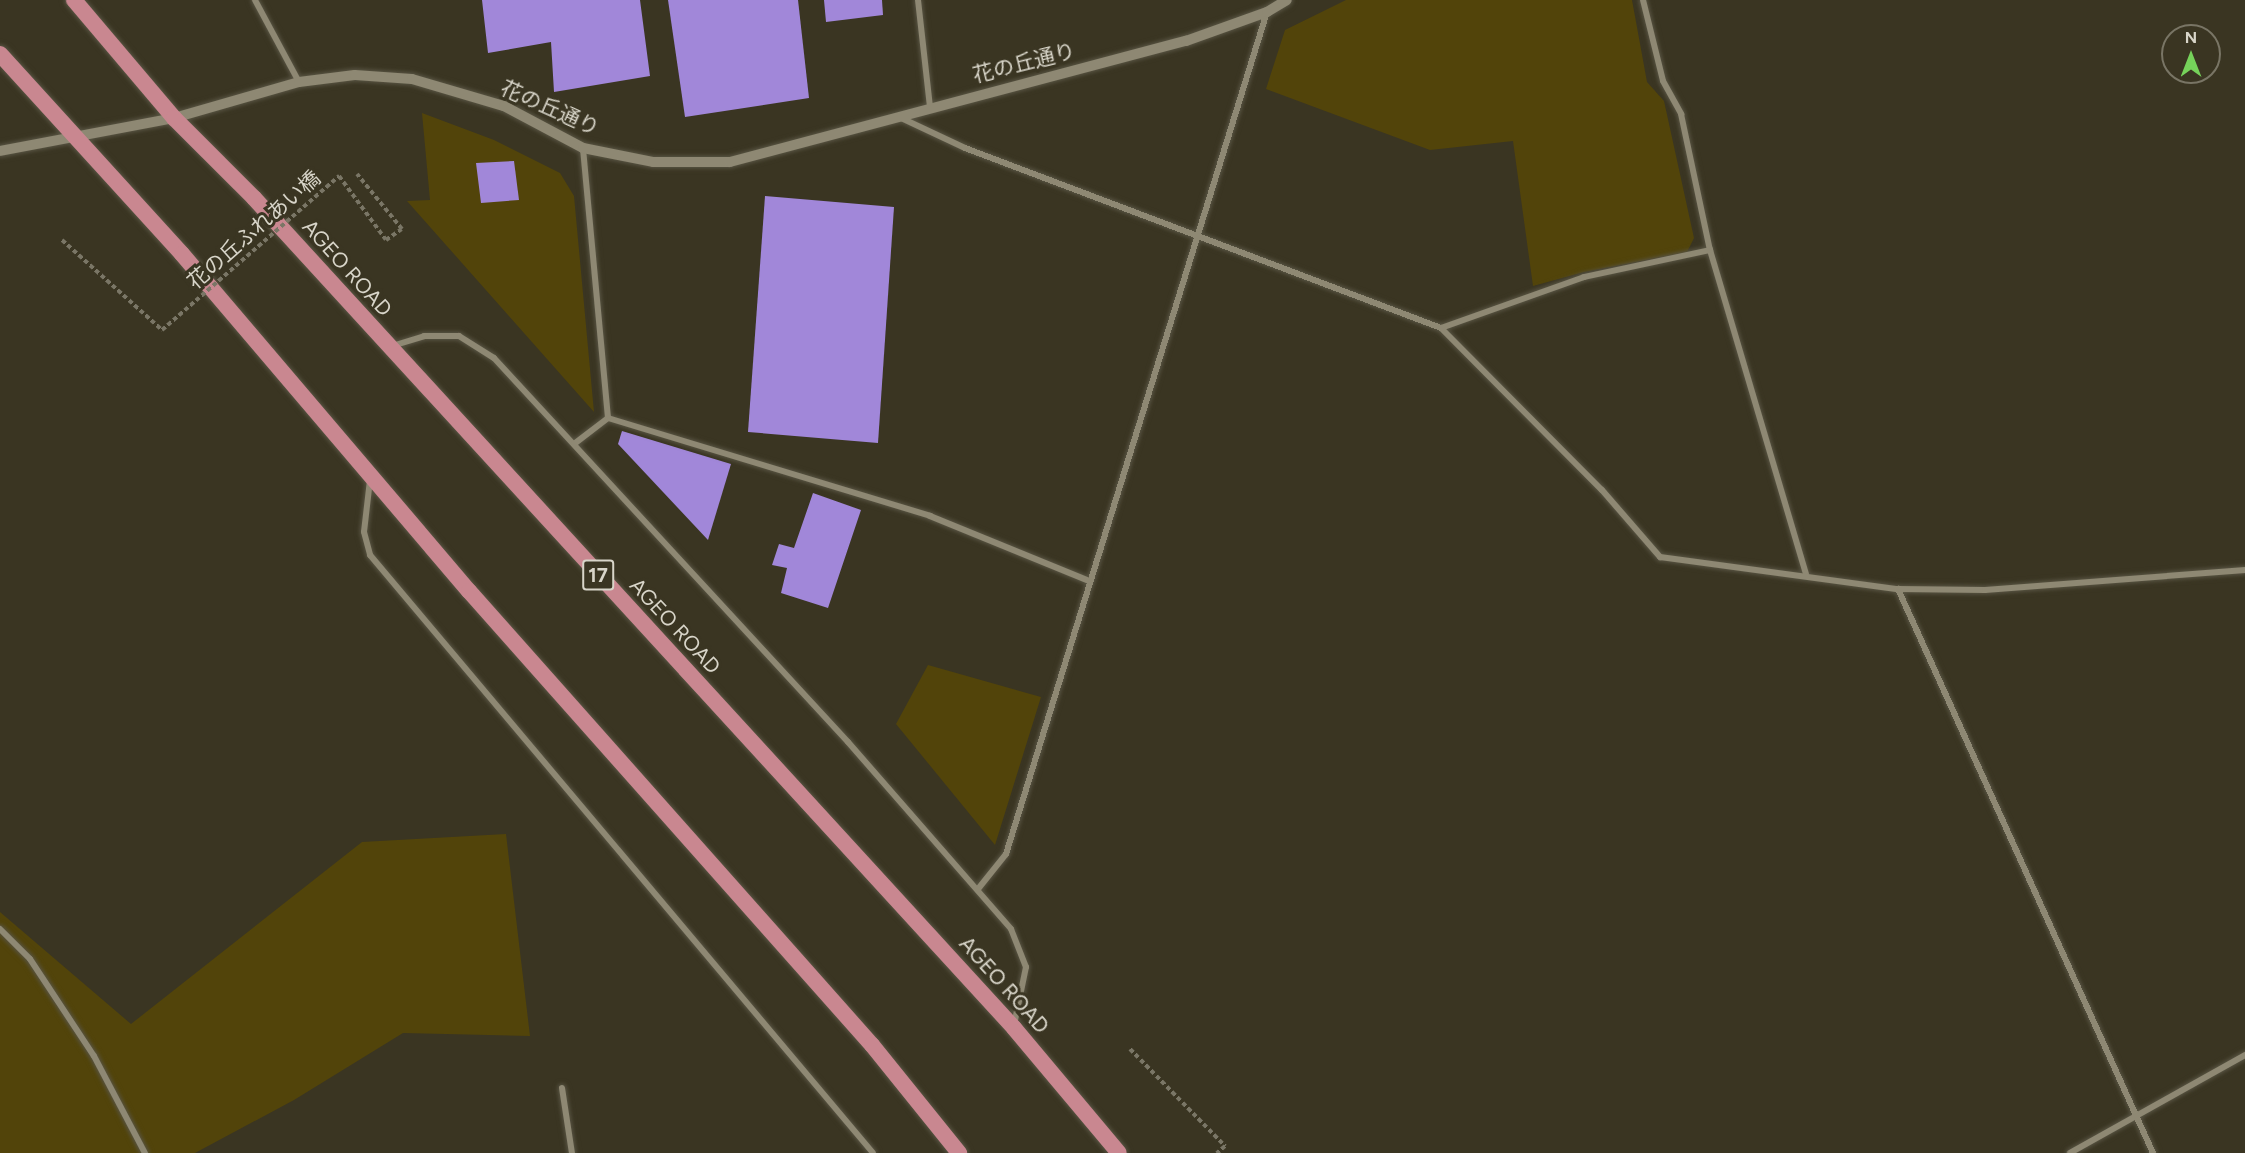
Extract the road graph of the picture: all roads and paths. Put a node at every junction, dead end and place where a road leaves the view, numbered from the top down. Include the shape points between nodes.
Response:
1 (74, 0) edge
2 (255, 0) edge
3 (918, 0) edge
4 (1286, 0) edge
5 (1643, 0) edge
6 (1267, 12) junction
7 (0, 54) edge
8 (299, 82) junction
9 (930, 107) junction
10 (896, 116) junction
11 (174, 118) junction
12 (70, 135) junction
13 (583, 148) junction
14 (0, 151) edge
15 (357, 174) dead end
16 (1199, 234) junction
17 (62, 240) dead end
18 (1710, 250) junction
19 (1441, 328) junction
20 (388, 348) junction
21 (608, 417) junction
22 (574, 444) junction
23 (370, 478) junction
24 (2245, 570) edge
25 (1806, 574) junction
26 (1089, 581) junction
27 (1898, 589) junction
28 (978, 889) junction
29 (0, 929) edge
30 (1014, 1028) junction
31 (1130, 1049) dead end
32 (2245, 1055) edge
33 (562, 1088) dead end
34 (2135, 1114) junction
35 (145, 1153) edge
36 (572, 1153) edge
37 (873, 1153) edge
38 (959, 1153) edge
39 (1119, 1153) edge
40 (1217, 1153) edge
41 (2070, 1153) edge
42 (2153, 1153) edge

1 - 11 highway, AGEO ROAD / 17
2 - 8 street
3 - 9 street
4 - 6 street, 花の丘通り
5 - 18 street via 1663,81 1681,114
6 - 9 street, 花の丘通り via 1186,41
6 - 16 street
7 - 12 highway
8 - 11 street, 花の丘通り
8 - 13 street, 花の丘通り via 355,75 412,79 504,106
9 - 10 street, 花の丘通り
10 - 13 street, 花の丘通り via 730,162 653,162
10 - 16 street via 965,148
11 - 12 street, 花の丘通り
11 - 20 highway, AGEO ROAD / 17 via 254,198
12 - 14 street, 花の丘通り
12 - 23 highway via 182,254
13 - 21 street
15 - 17 path, 花の丘ふれあい橋, bridge via 402,229 386,240 339,176 162,330
16 - 19 street
16 - 26 street
18 - 19 street via 1584,278
18 - 25 street
19 - 25 street via 1602,490 1660,557
20 - 22 street via 424,336 459,336 494,358
20 - 30 highway, AGEO ROAD / 17
21 - 22 street
21 - 26 street via 930,516
22 - 28 street
23 - 37 street via 364,532 370,555
23 - 38 highway via 872,1045
24 - 27 street via 1985,590
25 - 27 street
26 - 28 street via 1006,854
27 - 34 street
28 - 30 street via 1011,928 1026,967
29 - 35 street via 30,959 94,1056
30 - 39 highway, AGEO ROAD / 17
31 - 40 path via 1225,1146
32 - 34 street
33 - 36 street
34 - 41 street
34 - 42 street

